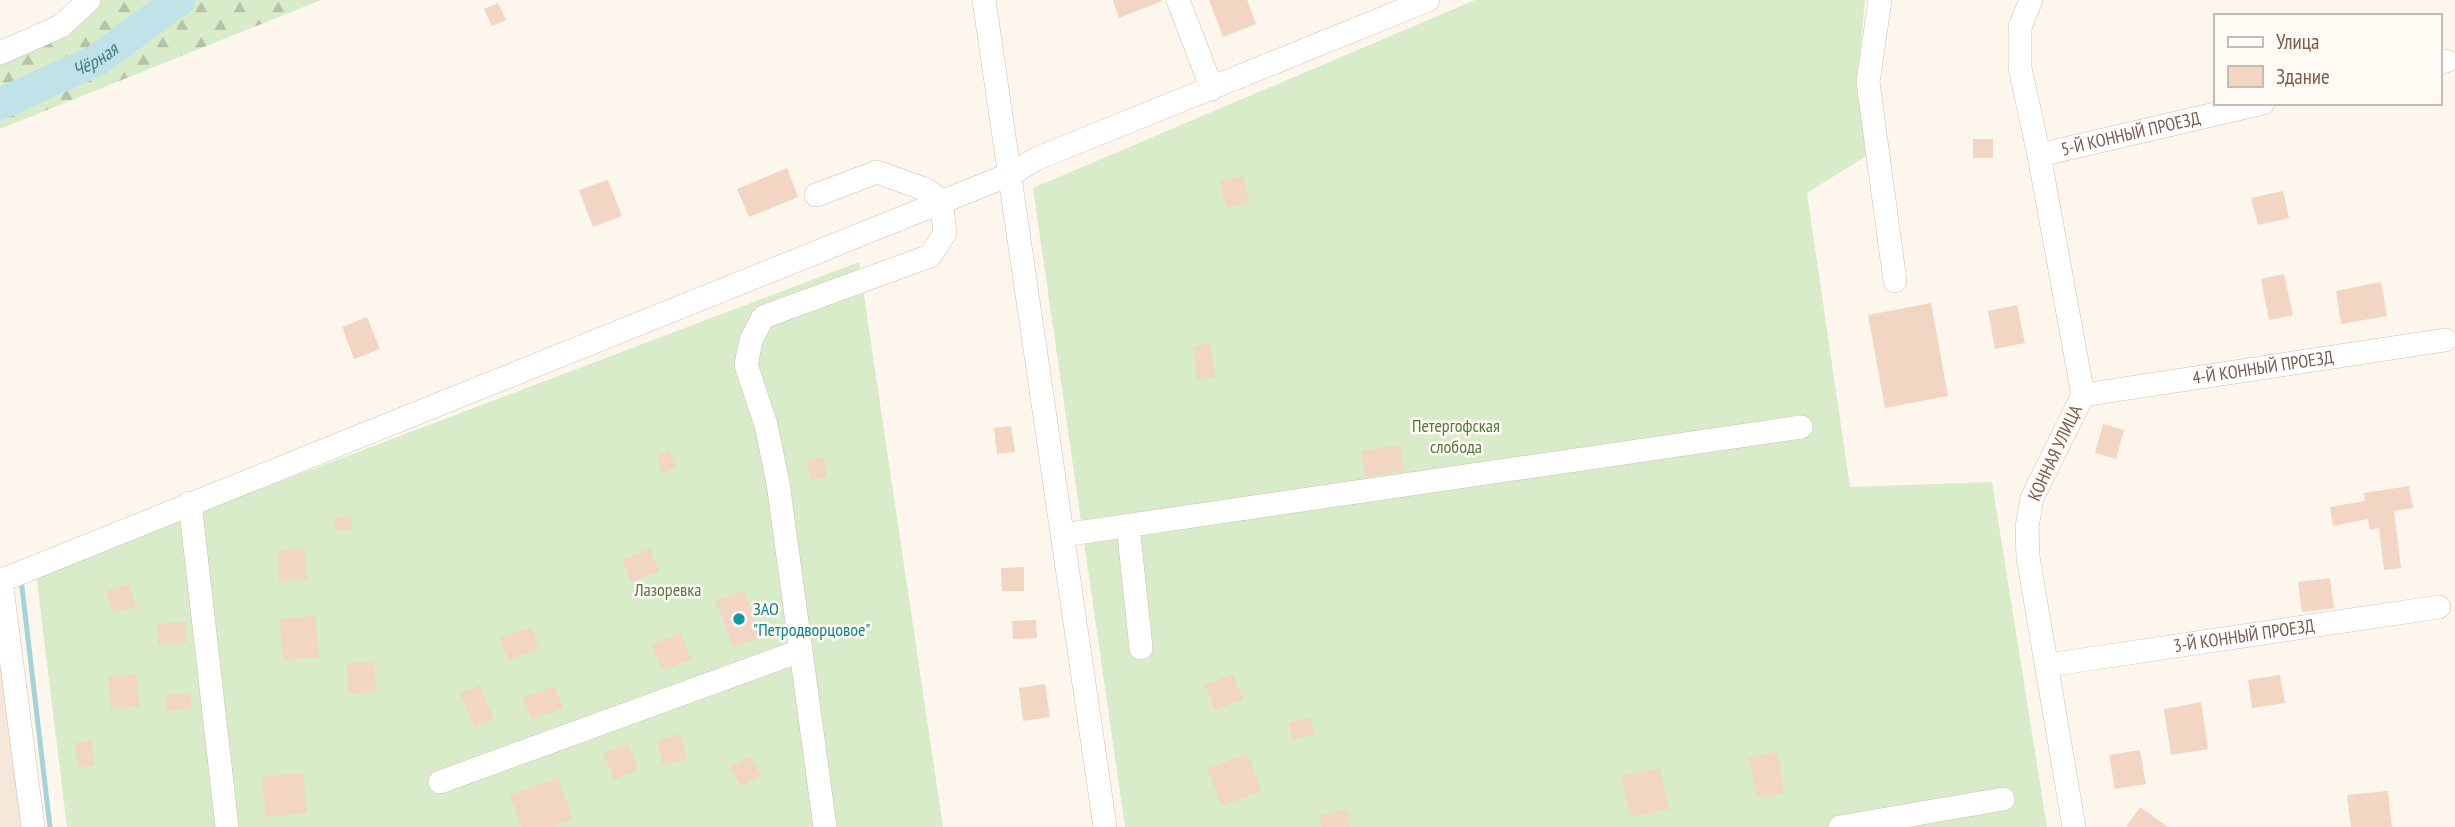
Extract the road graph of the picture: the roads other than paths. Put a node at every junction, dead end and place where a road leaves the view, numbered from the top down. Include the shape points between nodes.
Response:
1 (89, 0) edge
2 (984, 0) edge
3 (1178, 0) edge
4 (1880, 0) edge
5 (2031, 0) edge
6 (1415, 2) edge
7 (0, 53) edge
8 (1212, 89) junction
9 (2254, 105) edge
10 (2039, 155) junction
11 (1011, 174) junction
12 (816, 195) dead end
13 (941, 201) junction
14 (1895, 281) dead end
15 (2445, 340) dead end
16 (2083, 395) junction
17 (1801, 427) dead end
18 (190, 503) junction
19 (1128, 526) junction
20 (1063, 535) junction
21 (0, 581) edge
22 (2439, 607) dead end
23 (1141, 648) dead end
24 (800, 650) junction
25 (2048, 665) junction
26 (440, 782) dead end
27 (2003, 799) dead end
28 (33, 827) edge
29 (228, 827) edge
30 (825, 827) edge
31 (1105, 827) edge
32 (1840, 827) edge
33 (2074, 827) edge

1 - 7 street via 61,26
2 - 11 street
3 - 8 street
4 - 14 street via 1868,82
5 - 10 street, КОННАЯ УЛИЦА via 2020,27 2020,68
6 - 8 street
8 - 11 street via 1036,159
9 - 10 street, 5-Й КОННЫЙ ПРОЕЗД
10 - 16 street, КОННАЯ УЛИЦА
11 - 13 street
11 - 20 street
12 - 13 street via 877,172 927,190
13 - 18 street
13 - 24 street via 945,233 930,256 763,317 751,340 746,365 778,483
15 - 16 street, 4-Й КОННЫЙ ПРОЕЗД
16 - 25 street, КОННАЯ УЛИЦА via 2032,498 2027,527 2028,557
17 - 19 street
18 - 21 street
18 - 29 street
19 - 20 street
19 - 23 street
20 - 31 street
21 - 28 street
22 - 25 street, 3-Й КОННЫЙ ПРОЕЗД
24 - 26 street
24 - 30 street
25 - 33 street, КОННАЯ УЛИЦА
27 - 32 street

